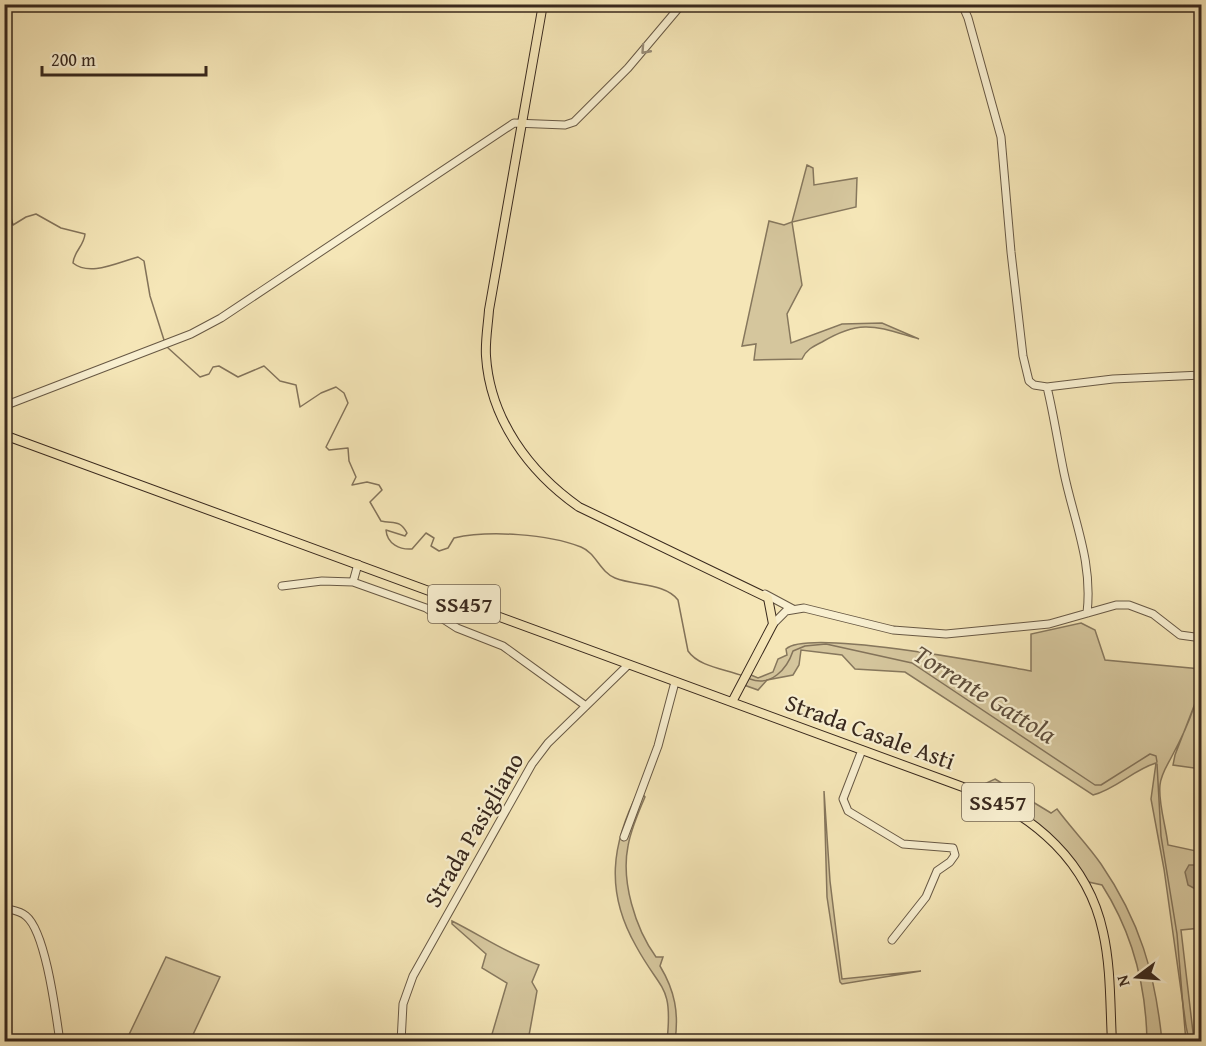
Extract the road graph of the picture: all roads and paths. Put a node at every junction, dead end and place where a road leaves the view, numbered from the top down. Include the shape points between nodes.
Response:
1 (543, 4) edge
2 (682, 4) edge
3 (962, 4) edge
4 (522, 122) junction
5 (1202, 375) edge
6 (1047, 387) junction
7 (4, 406) edge
8 (4, 435) edge
9 (358, 564) junction
10 (353, 582) junction
11 (282, 586) dead end
12 (765, 594) junction
13 (793, 609) junction
14 (1088, 613) junction
15 (773, 624) junction
16 (1202, 638) edge
17 (628, 665) junction
18 (675, 682) junction
19 (732, 702) junction
20 (586, 706) junction
21 (862, 750) junction
22 (624, 837) dead end
23 (4, 908) edge
24 (892, 940) dead end
25 (60, 1041) edge
26 (401, 1041) edge
27 (1112, 1041) edge

1 - 4 main road
2 -> 4 street via 581,117 565,125
3 - 6 street via 1001,137 1026,372 1034,385
4 - 7 street via 514,123 221,318 173,341
4 - 12 main road via 489,310 486,354 489,379 506,428 536,470 579,507
5 - 6 street
6 - 14 street via 1086,558
8 - 9 main road, SS457
9 - 10 street
9 - 17 main road, SS457
10 - 11 street
10 - 20 street via 426,608 457,628 503,646
12 - 13 street
12 - 15 main road via 770,601
13 - 14 street via 804,608 893,630 946,634 1049,624
13 - 15 street
14 - 16 street via 1116,605 1141,607 1180,635
15 - 19 main road
17 - 18 main road, SS457
17 - 20 street, Strada Pasigliano
18 - 19 main road, SS457
18 - 22 street via 658,746
19 - 21 main road, Strada Casale Asti / SS457
20 - 26 street, Strada Pasigliano via 548,742 532,764 420,962 404,1004
21 - 24 street via 843,800 848,811 903,844 953,848 955,855 937,871 926,897
21 - 27 main road, Strada Casale Asti / SS457 via 991,798 1029,820 1059,847 1084,881 1099,915 1107,960
23 - 25 street via 22,913 33,924 50,977

